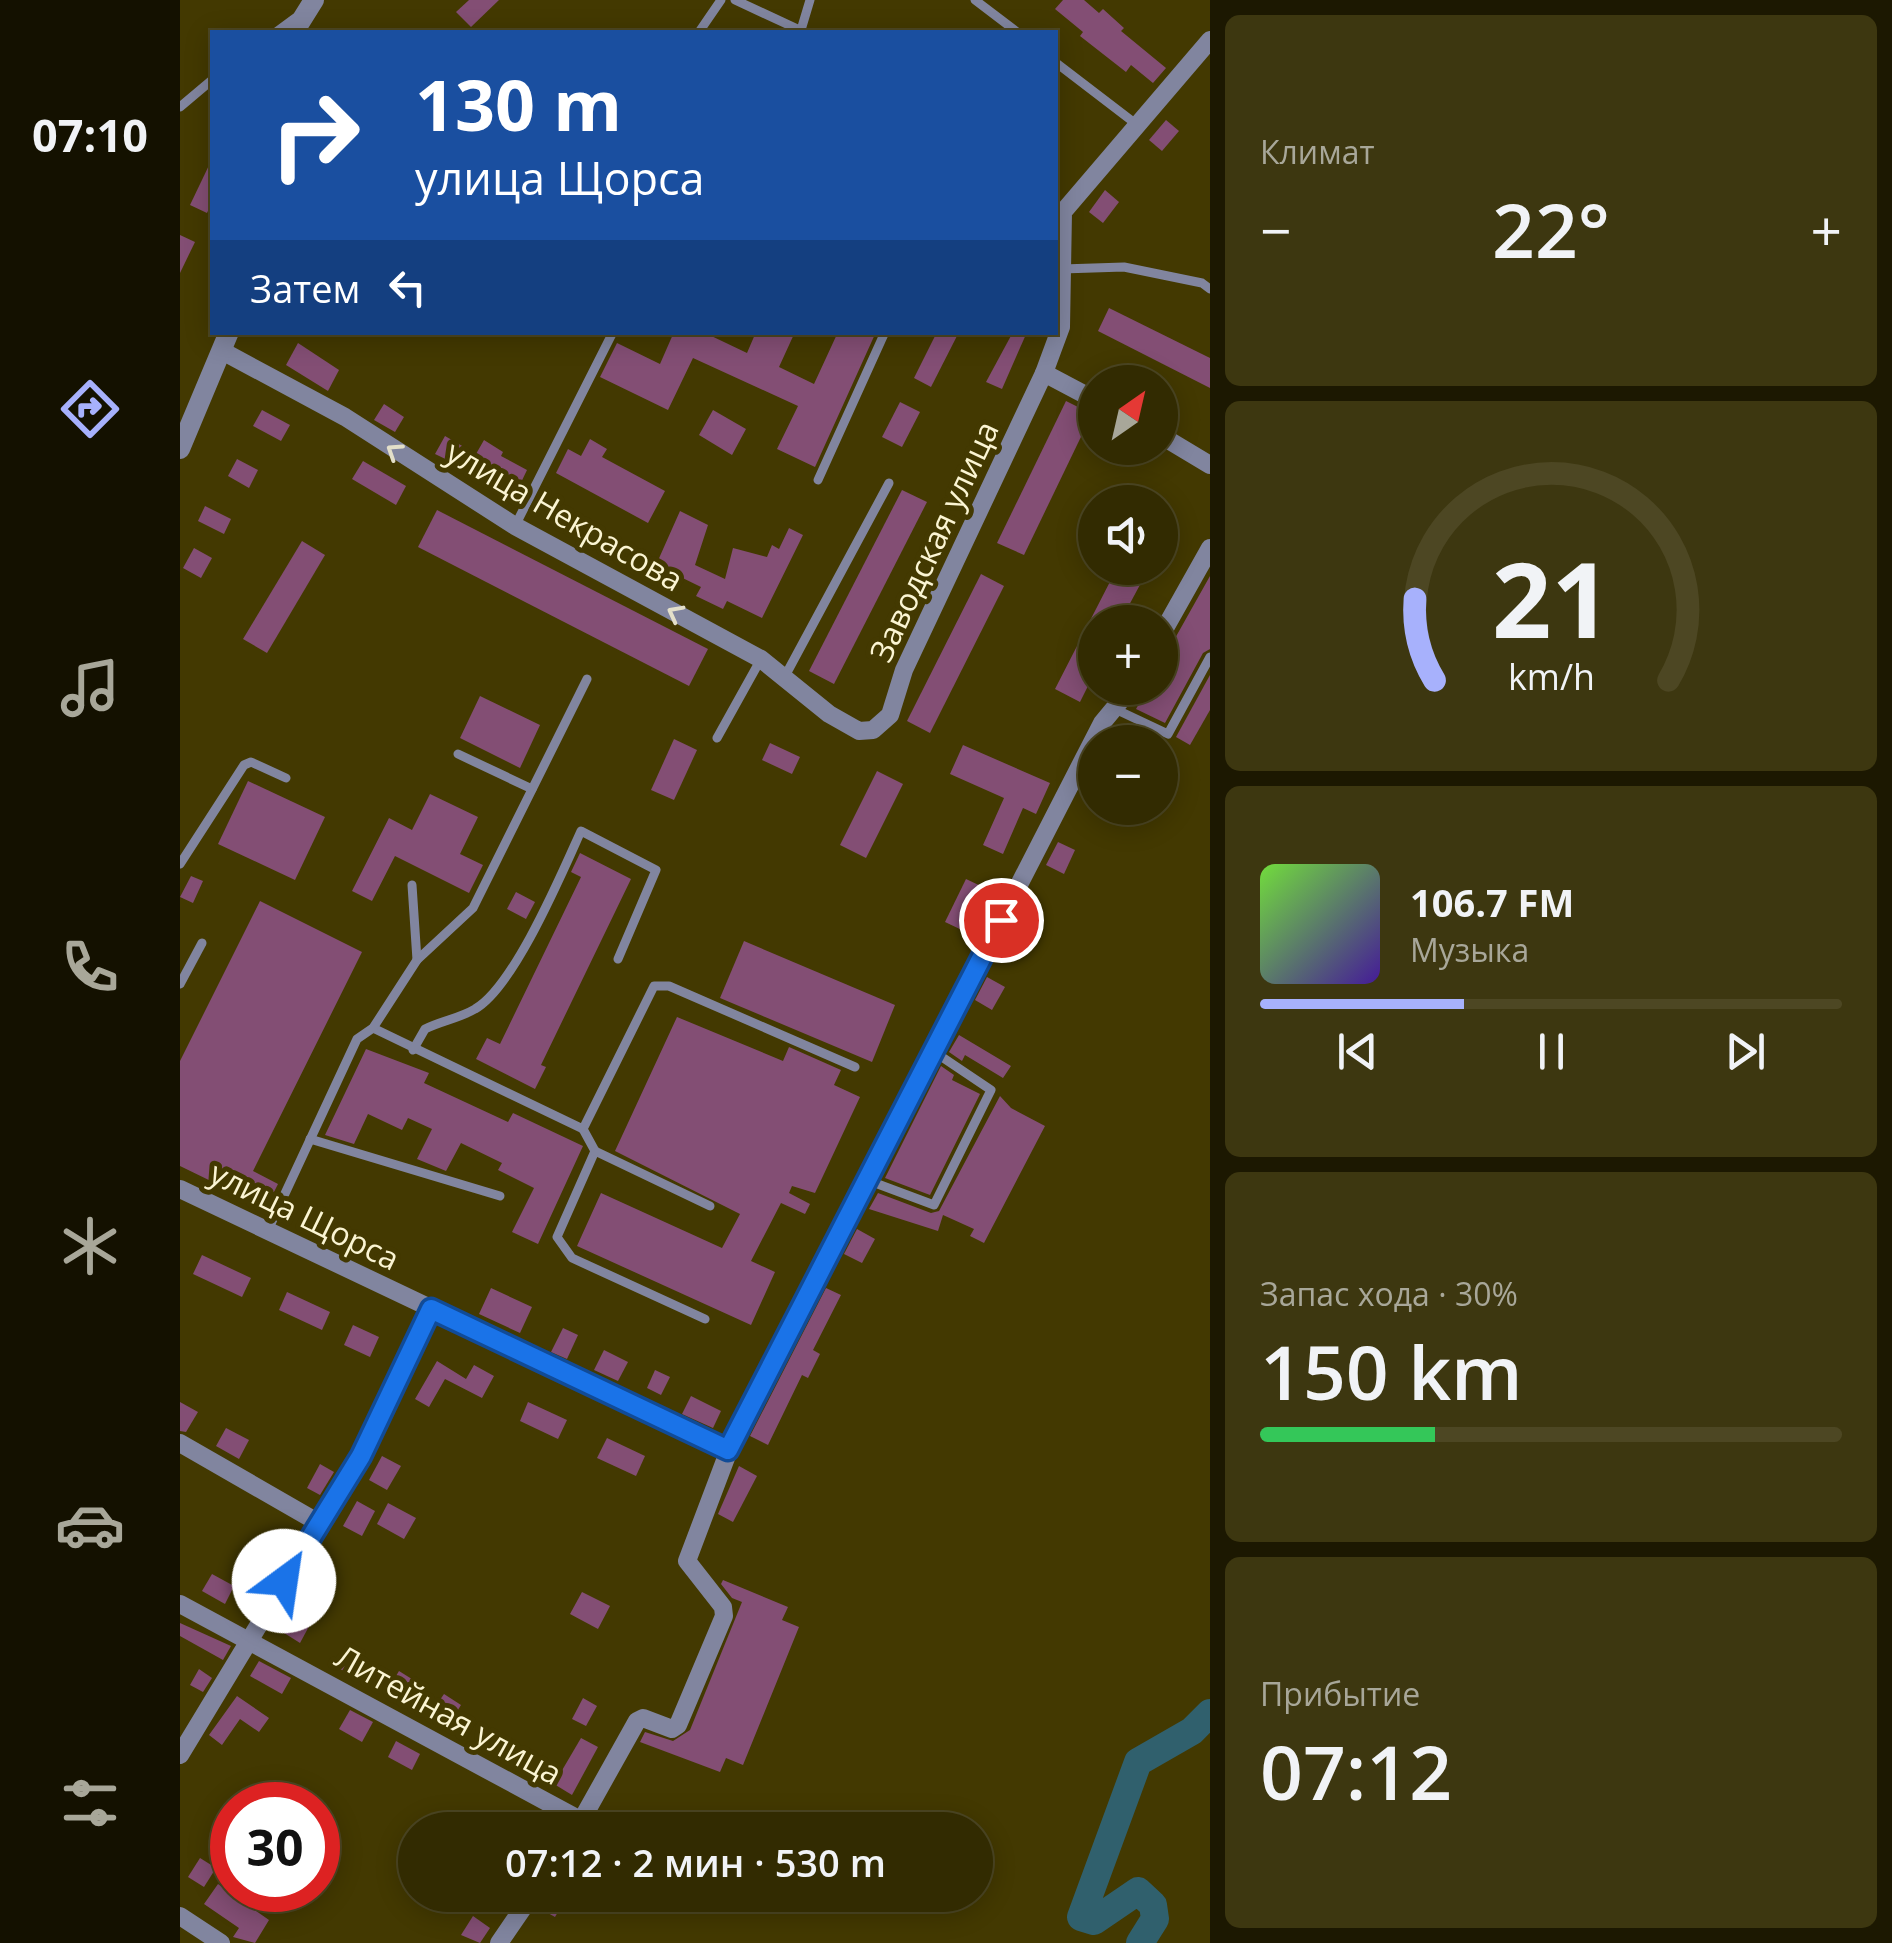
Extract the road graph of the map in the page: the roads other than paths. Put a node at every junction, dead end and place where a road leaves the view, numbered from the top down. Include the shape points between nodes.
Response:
1 (721, 0) edge
2 (735, 0) edge
3 (810, 0) edge
4 (975, 0) edge
5 (310, 5) edge
6 (279, 30) edge
7 (295, 30) edge
8 (700, 30) edge
9 (800, 30) edge
10 (802, 30) edge
11 (1014, 30) edge
12 (1210, 40) edge
13 (1058, 64) edge
14 (210, 82) edge
15 (180, 107) edge
16 (1136, 124) junction
17 (1059, 211) edge
18 (1060, 269) junction
19 (1207, 283) edge
20 (1058, 333) edge
21 (611, 335) edge
22 (883, 335) edge
23 (1057, 335) edge
24 (227, 342) edge
25 (1044, 373) junction
26 (1078, 391) edge
27 (1178, 446) edge
28 (180, 450) edge
29 (1210, 465) edge
30 (818, 480) dead end
31 (890, 483) dead end
32 (515, 526) junction
33 (1210, 548) edge
34 (1178, 605) edge
35 (1210, 657) edge
36 (762, 659) junction
37 (784, 678) junction
38 (587, 679) dead end
39 (1118, 705) edge
40 (1115, 710) junction
41 (872, 730) joint
42 (717, 738) dead end
43 (458, 754) dead end
44 (286, 778) dead end
45 (532, 789) junction
46 (180, 864) edge
47 (412, 885) dead end
48 (202, 943) dead end
49 (416, 960) junction
50 (618, 960) dead end
51 (180, 984) edge
52 (373, 1028) junction
53 (414, 1050) junction
54 (933, 1051) junction
55 (854, 1068) dead end
56 (583, 1129) junction
57 (310, 1140) junction
58 (595, 1151) junction
59 (867, 1180) junction
60 (180, 1189) edge
61 (500, 1196) dead end
62 (710, 1206) dead end
63 (266, 1232) junction
64 (431, 1309) junction
65 (705, 1319) dead end
66 (180, 1443) edge
67 (728, 1450) junction
68 (319, 1523) junction
69 (180, 1604) edge
70 (250, 1640) junction
71 (180, 1754) edge
72 (554, 1812) edge
73 (587, 1812) edge
74 (520, 1912) edge
75 (180, 1916) edge
76 (221, 1943) edge
77 (499, 1943) edge

1 - 8 lane
2 - 9 lane
3 - 10 lane
4 - 11 lane
5 - 6 lane
5 - 7 street
12 - 16 street, Заводская улица
13 - 16 lane
14 - 15 lane
16 - 17 street, Заводская улица
17 - 18 street, Заводская улица
18 - 19 lane via 1124,266
18 - 20 street, Заводская улица
21 - 32 lane
22 - 30 lane
23 - 25 street, Заводская улица
24 - 28 street
32 -> 24 street, улица Некрасова
25 - 26 street
25 - 41 street, Заводская улица via 904,670 890,716
27 - 29 street
31 - 37 lane
36 -> 32 street, улица Некрасова
33 - 34 street
35 - 40 lane via 1168,734
36 - 37 street, улица Некрасова
36 - 42 lane
37 - 41 street, улица Некрасова via 842,722
38 - 45 lane
39 - 40 street
40 - 54 street via 1102,723
43 - 45 lane
44 - 46 lane via 244,765
45 - 49 lane via 473,908
47 - 49 lane
48 - 51 lane
49 - 52 lane
50 - 53 lane via 656,870 581,831 538,926 488,996 478,1008 425,1029
52 - 53 lane
52 - 57 lane via 357,1039
53 - 56 lane
54 - 59 street
54 - 59 lane via 991,1090 934,1205
55 - 56 lane via 668,986 654,986
56 - 58 lane
57 - 61 lane
57 - 63 lane
58 - 62 lane
58 - 65 lane via 557,1237 572,1258
59 - 67 street
60 - 63 street, улица Щорса
63 - 64 street, улица Щорса
64 - 67 street, улица Щорса
64 - 68 street via 361,1456
66 - 68 street
67 - 73 street via 686,1561 724,1616 678,1724 672,1729 643,1718 637,1722
68 - 70 street
69 - 70 street, Литейная улица
70 - 71 street
70 - 72 street, Литейная улица
74 - 77 street
75 - 76 street

